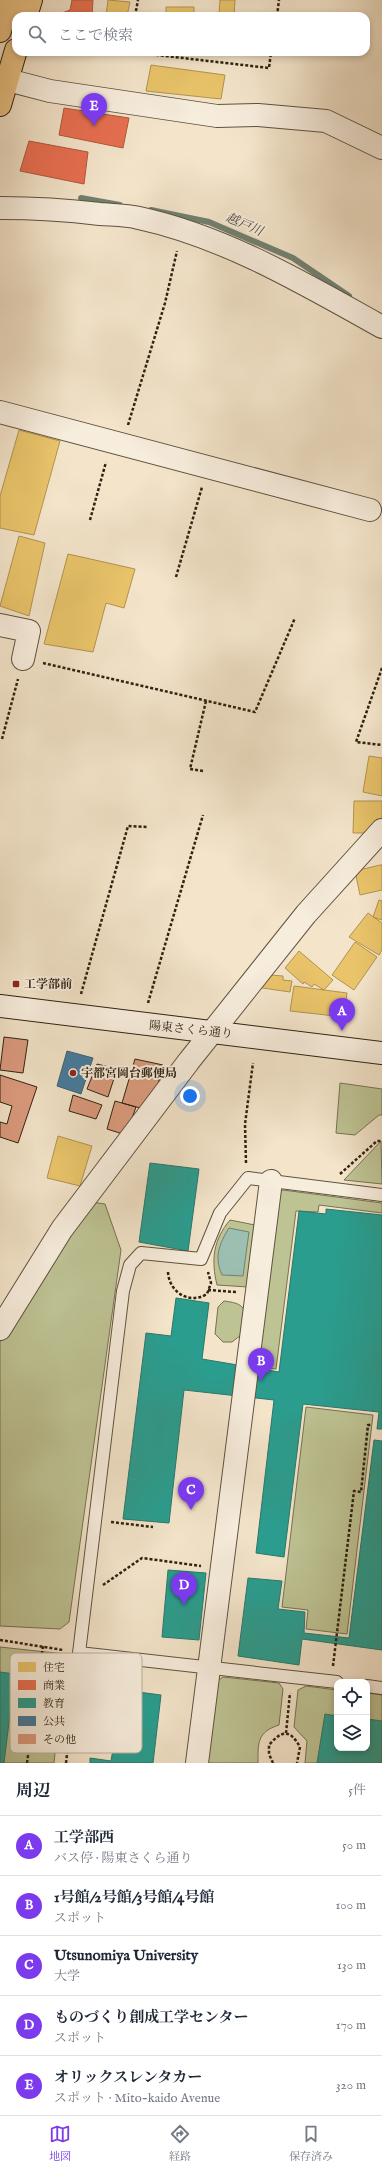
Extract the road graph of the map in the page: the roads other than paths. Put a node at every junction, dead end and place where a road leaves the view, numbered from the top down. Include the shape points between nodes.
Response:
1 (9, 0) edge
2 (31, 0) edge
3 (27, 12) edge
4 (0, 31) edge
5 (14, 56) edge
6 (2, 89) edge
7 (382, 148) edge
8 (0, 208) edge
9 (382, 327) edge
10 (0, 412) edge
11 (370, 510) dead end
12 (0, 625) edge
13 (23, 659) road end
14 (382, 830) edge
15 (0, 1006) edge
16 (212, 1032) junction
17 (382, 1053) edge
18 (271, 1181) junction
19 (382, 1195) edge
20 (0, 1329) edge
21 (79, 1653) edge
22 (142, 1660) edge
23 (210, 1667) junction
24 (334, 1682) edge
25 (370, 1686) edge
26 (382, 1688) edge
27 (197, 1763) edge

1 - 4 highway
2 - 3 highway
5 - 6 highway
6 - 7 street via 50,91 217,116 326,121
8 - 9 street via 31,208 138,218 182,229 230,248 323,294
10 - 11 street
12 - 13 street via 29,631
14 - 16 street via 306,914
15 - 16 street, 陽東さくら通り
16 - 17 street, 陽東さくら通り
16 - 20 street via 62,1229
18 - 19 lane
18 - 21 lane via 248,1178 220,1213 201,1259 141,1253 130,1266 123,1291
18 - 23 street
22 - 23 lane
23 - 24 lane
23 - 27 street
25 - 26 lane

